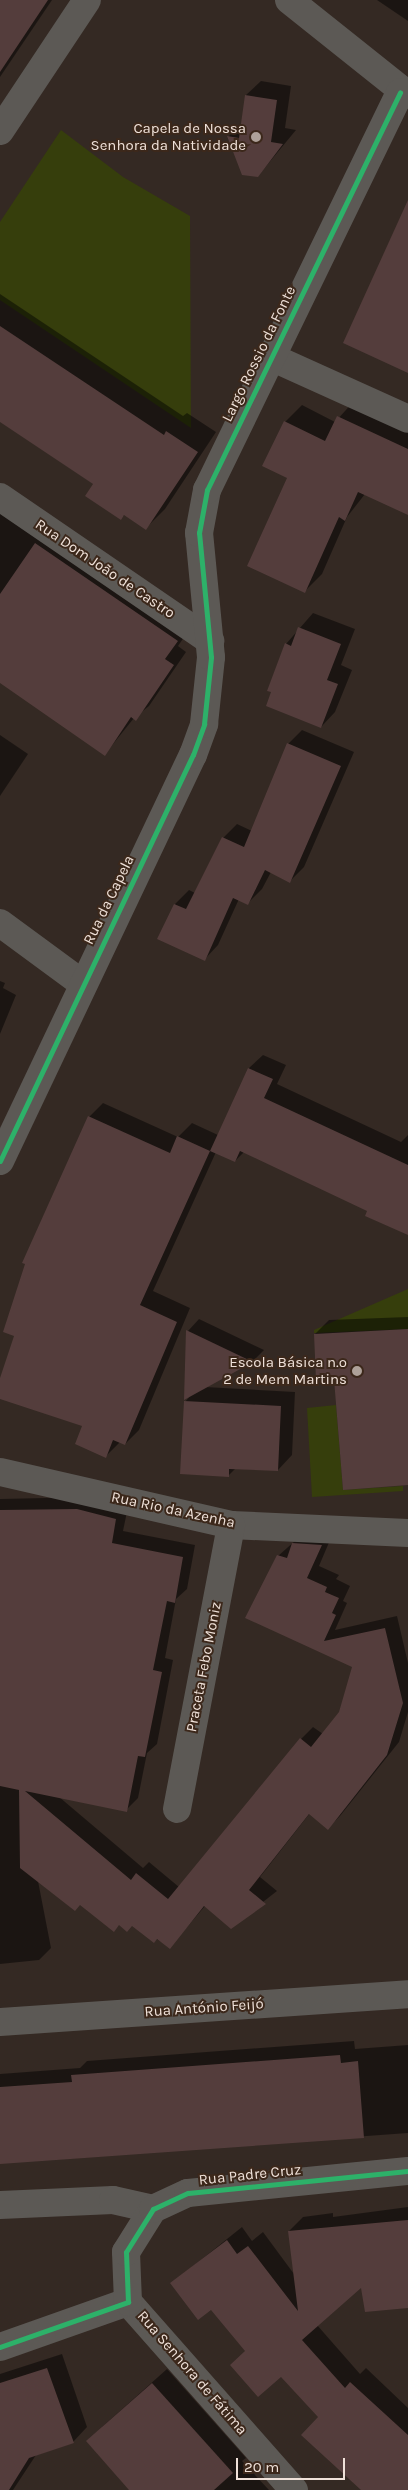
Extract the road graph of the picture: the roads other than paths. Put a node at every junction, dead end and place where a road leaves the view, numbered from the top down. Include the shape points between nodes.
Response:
1 (87, 0) edge
2 (289, 0) edge
3 (404, 93) edge
4 (0, 131) edge
5 (271, 357) junction
6 (408, 419) edge
7 (0, 497) edge
8 (210, 641) junction
9 (0, 924) edge
10 (83, 984) junction
11 (0, 1161) edge
12 (0, 1472) edge
13 (230, 1525) junction
14 (408, 1533) edge
15 (177, 1809) dead end
16 (408, 1994) edge
17 (0, 2022) edge
18 (408, 2171) edge
19 (0, 2204) edge
20 (153, 2209) junction
21 (128, 2302) junction
22 (0, 2347) edge
23 (294, 2490) edge

1 - 4 street
2 - 3 street, Largo Rossio da Fonte
3 - 5 street, Largo Rossio da Fonte
5 - 6 street, Largo Rossio da Fonte
5 - 8 street, Largo Rossio da Fonte via 207,490 202,511 199,533
7 - 8 street, Rua Dom João de Castro
8 - 10 street, Rua da Capela via 207,708 193,755
9 - 10 street
10 - 11 street, Rua da Capela
12 - 13 street, Rua Rio da Azenha
13 - 14 street, Rua Rio da Azenha
13 - 15 street, Praceta Febo Moniz
16 - 17 street, Rua António Feijó
18 - 20 street, Rua Padre Cruz via 188,2193
19 - 20 street via 113,2200
20 - 21 street via 126,2252
21 - 22 street
21 - 23 street, Rua Senhora de Fátima

